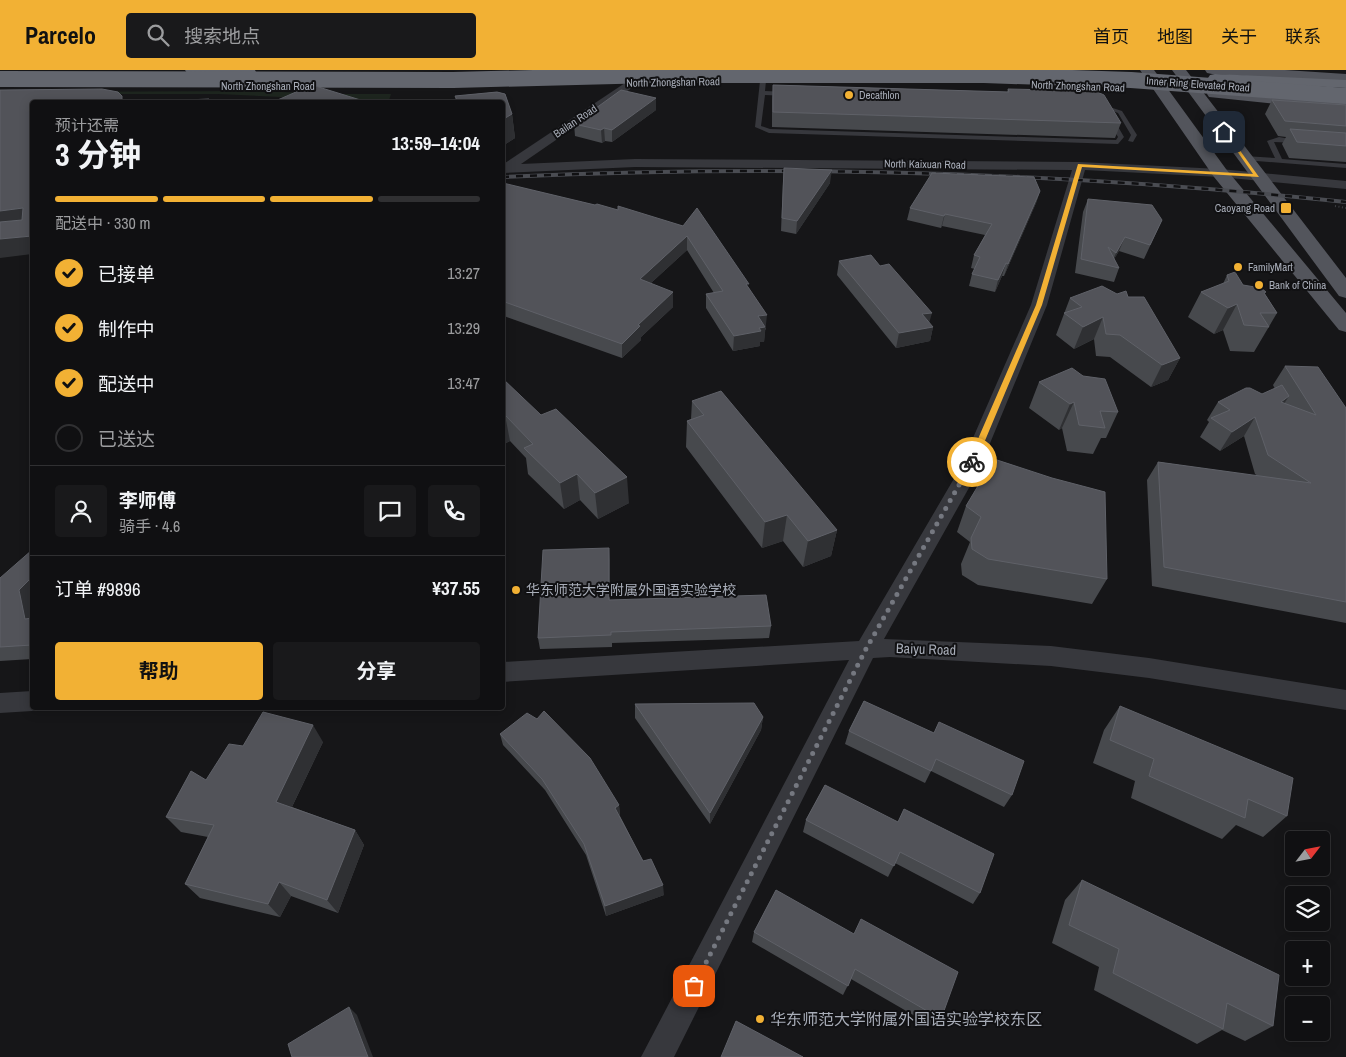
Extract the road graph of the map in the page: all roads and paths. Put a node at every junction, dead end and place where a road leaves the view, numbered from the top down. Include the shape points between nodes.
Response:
1 (192, 70) edge
2 (608, 70) edge
3 (647, 70) edge
4 (1037, 70) edge
5 (1147, 70) edge
6 (1179, 70) edge
7 (0, 72) edge
8 (249, 72) junction
9 (1218, 78) edge
10 (1346, 78) edge
11 (0, 79) edge
12 (114, 79) junction
13 (632, 83) junction
14 (1346, 84) edge
15 (0, 86) edge
16 (762, 87) junction
17 (1346, 89) edge
18 (1161, 90) junction
19 (1195, 92) junction
20 (791, 94) edge
21 (1346, 96) edge
22 (1346, 101) edge
23 (1346, 106) edge
24 (1131, 141) dead end
25 (1308, 142) edge
26 (1244, 158) junction
27 (1279, 159) junction
28 (1080, 166) junction
29 (1346, 166) edge
30 (505, 168) edge
31 (505, 169) edge
32 (1220, 173) junction
33 (1257, 176) junction
34 (1346, 185) edge
35 (1335, 206) dead end
36 (1346, 208) edge
37 (1346, 292) edge
38 (1346, 326) edge
39 (866, 649) junction
40 (505, 672) edge
41 (1346, 700) edge
42 (30, 701) edge
43 (0, 703) edge
44 (657, 1057) edge

1 - 8 highway
2 - 8 highway
3 - 13 street, Bailan Road
4 - 9 highway, Inner Ring Elevated Road
5 - 18 main road
6 - 19 main road
7 - 8 highway
9 - 10 main road
9 - 12 highway, Inner Ring Elevated Road, bridge via 655,75 453,80
9 - 14 highway
9 - 17 highway, Inner Ring Elevated Road
9 - 21 highway, Inner Ring Elevated Road, bridge
9 - 22 highway, bridge
11 - 12 highway, Inner Ring Elevated Road, bridge
12 - 15 highway, bridge
13 - 15 main road, North Zhongshan Road
13 - 16 main road, North Zhongshan Road
13 - 30 street, Bailan Road
16 - 18 main road, North Zhongshan Road via 979,82
16 - 20 lane
16 - 24 lane via 758,127 769,131 1118,142 1121,137 1104,108 1090,102 1120,112 1134,135
18 - 19 main road, North Zhongshan Road
18 - 32 main road
19 - 23 main road, North Zhongshan Road
19 - 26 main road
25 - 27 lane via 1270,141
26 - 27 lane
26 - 33 main road
27 - 29 lane
28 - 31 street, North Kaixuan Road via 635,163
28 - 32 street, North Kaixuan Road
28 - 39 street via 1039,305 969,470
32 - 33 street, North Kaixuan Road
32 - 38 main road
33 - 34 street, North Kaixuan Road
33 - 37 main road
35 - 36 path
39 - 40 street, Baiyu Road
39 - 41 street, Baiyu Road via 1051,656 1149,668
39 - 44 street
42 - 43 street

